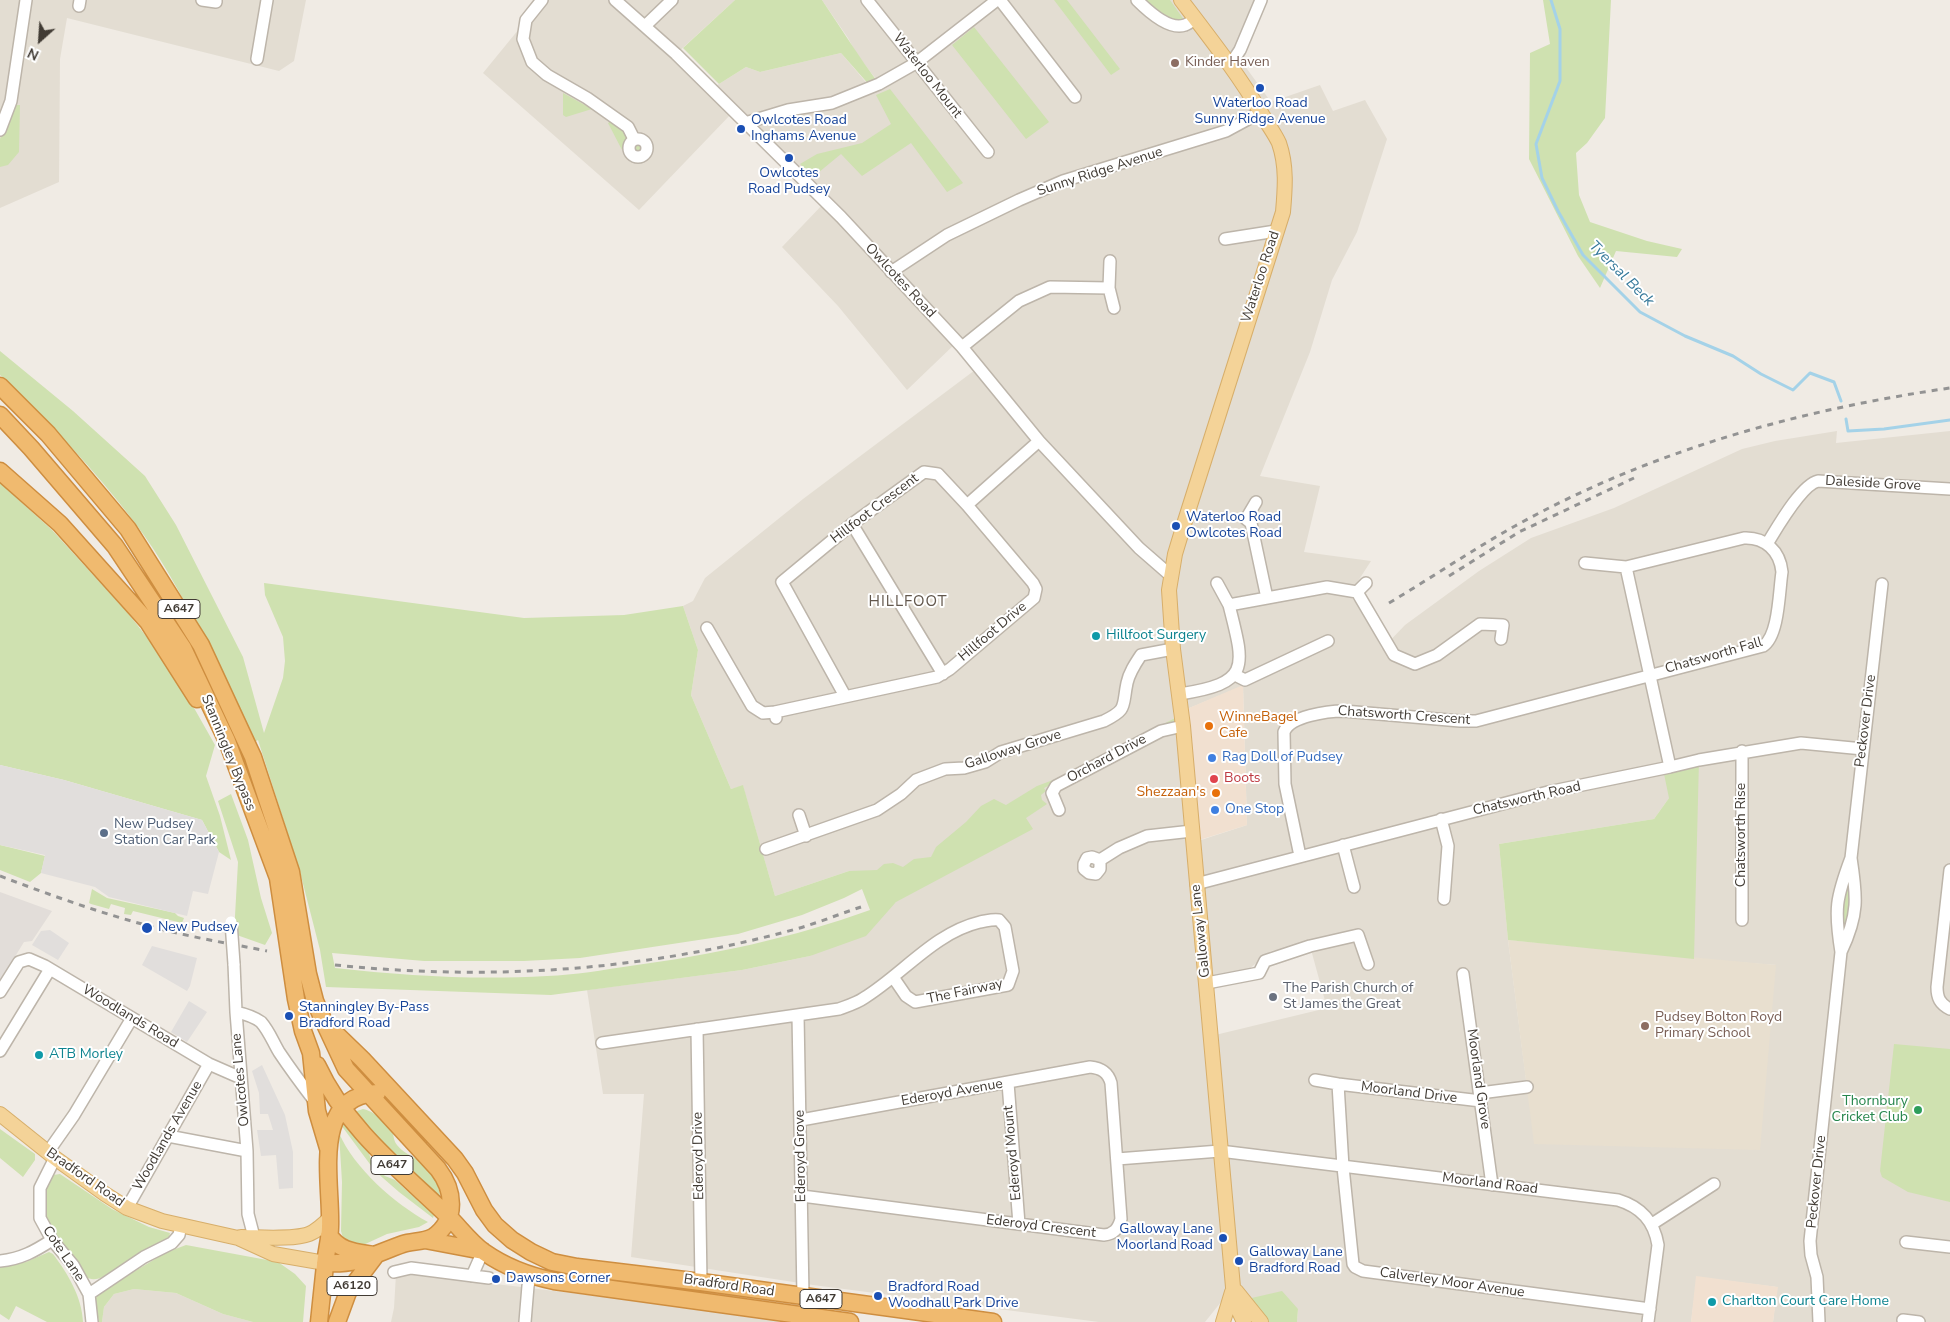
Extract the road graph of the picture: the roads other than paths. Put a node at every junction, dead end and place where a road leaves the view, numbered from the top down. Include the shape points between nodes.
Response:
1 (26, 0) edge
2 (202, 0) edge
3 (216, 0) edge
4 (267, 0) edge
5 (542, 0) edge
6 (615, 0) edge
7 (672, 0) edge
8 (867, 0) edge
9 (998, 0) edge
10 (1137, 0) edge
11 (1181, 0) edge
12 (1261, 0) edge
13 (1195, 19) junction
14 (646, 26) junction
15 (257, 59) dead end
16 (916, 63) junction
17 (1230, 65) junction
18 (1074, 97) dead end
19 (1261, 112) junction
20 (745, 122) junction
21 (0, 130) edge
22 (634, 139) dead end
23 (988, 152) dead end
24 (1276, 231) junction
25 (1224, 239) dead end
26 (1110, 261) dead end
27 (891, 272) junction
28 (1109, 288) junction
29 (1114, 308) dead end
30 (962, 347) junction
31 (0, 386) edge
32 (0, 415) edge
33 (1040, 441) junction
34 (0, 471) edge
35 (1950, 488) edge
36 (1256, 502) dead end
37 (967, 505) junction
38 (852, 524) junction
39 (1767, 544) junction
40 (1585, 563) dead end
41 (1626, 567) junction
42 (1170, 575) junction
43 (1217, 583) dead end
44 (1366, 583) dead end
45 (1882, 584) dead end
46 (1357, 592) junction
47 (1267, 598) junction
48 (1229, 605) junction
49 (1506, 613) dead end
50 (1503, 625) junction
51 (707, 628) dead end
52 (1501, 639) dead end
53 (1328, 641) dead end
54 (1173, 649) junction
55 (943, 674) junction
56 (1651, 674) junction
57 (1235, 675) junction
58 (1180, 694) junction
59 (845, 696) junction
60 (1184, 726) junction
61 (1863, 749) junction
62 (1742, 751) junction
63 (1670, 768) junction
64 (249, 801) junction
65 (1060, 810) dead end
66 (799, 815) dead end
67 (1441, 819) junction
68 (1192, 831) junction
69 (806, 836) junction
70 (1343, 845) junction
71 (766, 849) dead end
72 (1300, 856) junction
73 (1851, 858) junction
74 (1100, 860) dead end
75 (1950, 870) edge
76 (1196, 884) junction
77 (1354, 887) dead end
78 (1444, 899) dead end
79 (1742, 920) dead end
80 (232, 922) dead end
81 (1841, 952) junction
82 (1282, 956) junction
83 (1368, 964) dead end
84 (1285, 968) dead end
85 (50, 969) junction
86 (1463, 974) dead end
87 (892, 976) junction
88 (1207, 983) junction
89 (0, 992) edge
90 (1950, 1009) edge
91 (236, 1012) junction
92 (798, 1015) junction
93 (132, 1018) junction
94 (324, 1022) junction
95 (697, 1029) junction
96 (602, 1043) dead end
97 (0, 1051) edge
98 (311, 1053) junction
99 (209, 1064) junction
100 (1103, 1070) joint
101 (241, 1078) junction
102 (1315, 1080) dead end
103 (1008, 1083) junction
104 (1338, 1084) junction
105 (1527, 1087) dead end
106 (368, 1093) junction
107 (1480, 1097) junction
108 (403, 1103) junction
109 (316, 1104) junction
110 (342, 1108) junction
111 (0, 1114) edge
112 (801, 1120) junction
113 (168, 1136) junction
114 (328, 1148) junction
115 (247, 1150) junction
116 (1220, 1151) junction
117 (52, 1155) junction
118 (1116, 1159) junction
119 (1343, 1167) junction
120 (1714, 1184) dead end
121 (1492, 1185) junction
122 (802, 1196) junction
123 (127, 1208) junction
124 (330, 1217) junction
125 (448, 1217) junction
126 (1019, 1224) junction
127 (1652, 1224) junction
128 (181, 1225) junction
129 (329, 1235) junction
130 (254, 1237) junction
131 (238, 1238) junction
132 (52, 1240) junction
133 (425, 1240) junction
134 (1906, 1242) dead end
135 (1950, 1247) edge
136 (482, 1251) junction
137 (376, 1255) junction
138 (0, 1261) edge
139 (325, 1263) junction
140 (394, 1272) dead end
141 (531, 1275) junction
142 (472, 1276) junction
143 (489, 1278) dead end
144 (701, 1282) junction
145 (1233, 1287) junction
146 (89, 1294) junction
147 (803, 1296) junction
148 (1650, 1309) junction
149 (1903, 1320) dead end
150 (92, 1322) edge
151 (318, 1322) edge
152 (337, 1322) edge
153 (525, 1322) edge
154 (850, 1322) edge
155 (993, 1322) edge
156 (1224, 1322) edge
157 (1244, 1322) edge
158 (1261, 1322) edge
159 (1648, 1322) edge
160 (1819, 1322) edge
161 (1919, 1322) edge

1 - 21 street via 11,101
2 - 3 street
4 - 15 street
5 - 22 street via 526,20 523,39 532,62 628,127
6 - 14 street, Owlcotes Road
7 - 14 street
8 - 16 street, Waterloo Mount
9 - 16 street
9 - 18 street
10 - 13 street via 1173,25 1185,25
11 - 13 main road, Waterloo Road
12 - 17 street via 1240,50
13 - 17 main road, Waterloo Road
14 - 20 street, Owlcotes Road
16 - 20 street via 879,84 832,103 788,110
16 - 23 street, Waterloo Mount
17 - 19 main road, Waterloo Road
19 - 24 main road, Waterloo Road via 1278,142 1284,164 1285,194
19 - 27 street, Sunny Ridge Avenue via 1226,131 1063,181 1028,196 947,235
20 - 27 street, Owlcotes Road
24 - 25 street
24 - 42 main road, Waterloo Road
26 - 28 street
27 - 30 street, Owlcotes Road
28 - 29 street
28 - 30 street via 1050,287 1019,301
30 - 33 street, Owlcotes Road
31 - 94 highway, Stanningley Bypass / A647 via 48,434 128,529 201,645 256,765 291,872 308,974
32 - 64 highway, Stanningley Bypass / A647 via 114,546 183,648 227,741
33 - 37 street
33 - 42 street, Owlcotes Road via 1139,548
34 - 64 highway via 60,524 148,622 203,707
35 - 39 street, Daleside Grove via 1812,482
36 - 47 street via 1246,519 1251,523
37 - 38 street, Hillfoot Crescent via 938,474 924,472
37 - 55 street, Hillfoot Drive via 1033,583 1036,594
38 - 55 street
38 - 59 street, Hillfoot Crescent via 782,582
39 - 41 street via 1744,538
39 - 56 street, Chatsworth Fall via 1778,558 1782,572 1774,629 1768,642 1763,646
40 - 41 street
41 - 56 street, Chatsworth Fall
42 - 54 main road, Galloway Lane
43 - 48 street
44 - 46 street
45 - 61 street, Peckover Drive
46 - 47 street via 1327,588
46 - 50 street via 1394,655 1416,664 1437,655 1480,624
47 - 48 street
48 - 57 street via 1239,643 1240,662
49 - 50 street
50 - 52 street
51 - 59 street, Hillfoot Drive via 752,706 763,713 776,716
53 - 57 street via 1245,680
54 - 58 main road, Galloway Lane
54 - 69 street, Galloway Grove via 1141,655 1127,682 1125,703 1119,713 1104,721 1001,752 985,762 944,769 916,780 877,810
55 - 59 street, Hillfoot Drive via 930,680
56 - 63 street, Chatsworth Fall
56 - 72 street, Chatsworth Crescent via 1476,721 1344,711 1296,720 1286,726 1284,732 1285,784
57 - 58 street via 1225,683 1206,690
58 - 60 main road, Galloway Lane
60 - 65 street, Orchard Drive via 1161,731 1056,786 1052,793
60 - 68 main road, Galloway Lane
61 - 62 street, Chatsworth Road via 1801,742
61 - 73 street, Peckover Drive
62 - 63 street, Chatsworth Road
62 - 79 street, Chatsworth Rise
63 - 67 street, Chatsworth Road via 1548,792
64 - 98 highway, Stanningley Bypass / A647 via 278,878 296,999
66 - 69 street
67 - 70 street, Chatsworth Road
67 - 78 street via 1448,846
68 - 74 street via 1147,836
68 - 76 main road, Galloway Lane
69 - 71 street, Galloway Grove
70 - 72 street, Chatsworth Road
70 - 77 street
72 - 76 street, Chatsworth Road
73 - 81 street, Peckover Drive via 1856,903
73 - 81 street, Peckover Drive via 1836,907
75 - 90 street via 1937,987 1939,1000
76 - 88 main road, Galloway Lane
80 - 91 street, Owlcotes Lane, bridge
81 - 160 street, Peckover Drive via 1810,1241 1817,1277
82 - 83 street via 1358,935
82 - 84 street
82 - 88 street via 1265,961 1259,973
85 - 89 street, Woodlands Road via 29,959 19,962
85 - 93 street, Woodlands Road
85 - 97 street
86 - 107 street, Moorland Grove
87 - 87 street, The Fairway via 967,925 994,919 1005,927 1012,971 1008,985 915,1002 906,996
87 - 92 street, The Fairway via 864,998 839,1009
88 - 116 main road, Galloway Lane
91 - 101 street, Owlcotes Lane
91 - 109 street via 261,1022
92 - 95 street, The Fairway
92 - 112 street, Ederoyd Grove
93 - 99 street, Woodlands Road
93 - 117 street, Cote Lane
94 - 106 highway, Stanningley Bypass via 346,1069
94 - 108 highway, A647
95 - 96 street, The Fairway
95 - 144 street, Ederoyd Drive
98 - 109 highway, Stanningley Bypass / A647
98 - 110 highway, A647
99 - 101 street, Woodlands Road
99 - 113 street, Woodlands Avenue
100 - 103 street, Ederoyd Avenue via 1090,1067
100 - 118 street, Ederoyd Crescent via 1111,1083
101 - 115 street, Owlcotes Lane
102 - 104 street, Moorland Drive
103 - 112 street, Ederoyd Avenue
103 - 126 street, Ederoyd Mount
104 - 107 street, Moorland Drive
104 - 119 street
105 - 107 street, Moorland Drive
106 - 108 highway via 388,1095
106 - 110 highway via 354,1098
106 - 125 highway, Stanningley Bypass via 444,1178 452,1196
107 - 121 street, Moorland Grove
108 - 144 highway, Bradford Road / A647 via 455,1159 495,1225 531,1252 552,1262 577,1267
109 - 114 highway, Stanningley Bypass / A647
110 - 114 highway via 333,1124
110 - 125 highway, A647 via 379,1151
111 - 117 main road, Bradford Road
112 - 122 street, Ederoyd Grove
113 - 115 street
113 - 123 street, Woodlands Avenue
114 - 124 highway
115 - 130 street, Owlcotes Lane via 248,1214
116 - 118 street, Moorland Road
116 - 119 street, Moorland Road
116 - 145 main road, Galloway Lane
117 - 123 main road, Bradford Road
117 - 132 street, Cote Lane via 38,1203 40,1218
118 - 126 street, Ederoyd Crescent via 1121,1220 1112,1233
119 - 121 street, Moorland Road
119 - 148 street, Calverley Moor Avenue via 1354,1264 1359,1270
120 - 127 street
121 - 127 street, Moorland Road via 1618,1200 1639,1209
122 - 126 street, Ederoyd Crescent
122 - 147 street, Ederoyd Grove
123 - 128 main road, Bradford Road
124 - 129 highway
124 - 130 main road, Bradford Road via 310,1234
125 - 133 highway via 437,1232
125 - 136 highway, A647
127 - 148 street via 1658,1246
128 - 131 main road, Bradford Road
128 - 146 street, Cote Lane via 179,1235 172,1243 144,1257
129 - 137 highway via 343,1249
129 - 139 highway
130 - 131 main road, Bradford Road
131 - 139 main road, Bradford Road via 273,1254
132 - 138 street via 17,1259
132 - 146 street, Cote Lane via 73,1265
133 - 136 highway
133 - 137 highway via 404,1243
134 - 135 street
136 - 141 highway, Bradford Road / A647
136 - 142 street
137 - 139 highway via 344,1264
137 - 152 highway, A6120 via 348,1292
139 - 151 highway, A6120
140 - 142 street via 411,1268
141 - 153 street
141 - 154 highway, Bradford Road / A647
142 - 143 street
144 - 147 highway, Bradford Road / A647
145 - 156 main road, Galloway Lane
145 - 157 main road, Galloway Lane
145 - 158 main road
146 - 150 street, Cote Lane
147 - 155 highway, Bradford Road / A647
148 - 159 street
149 - 161 street

